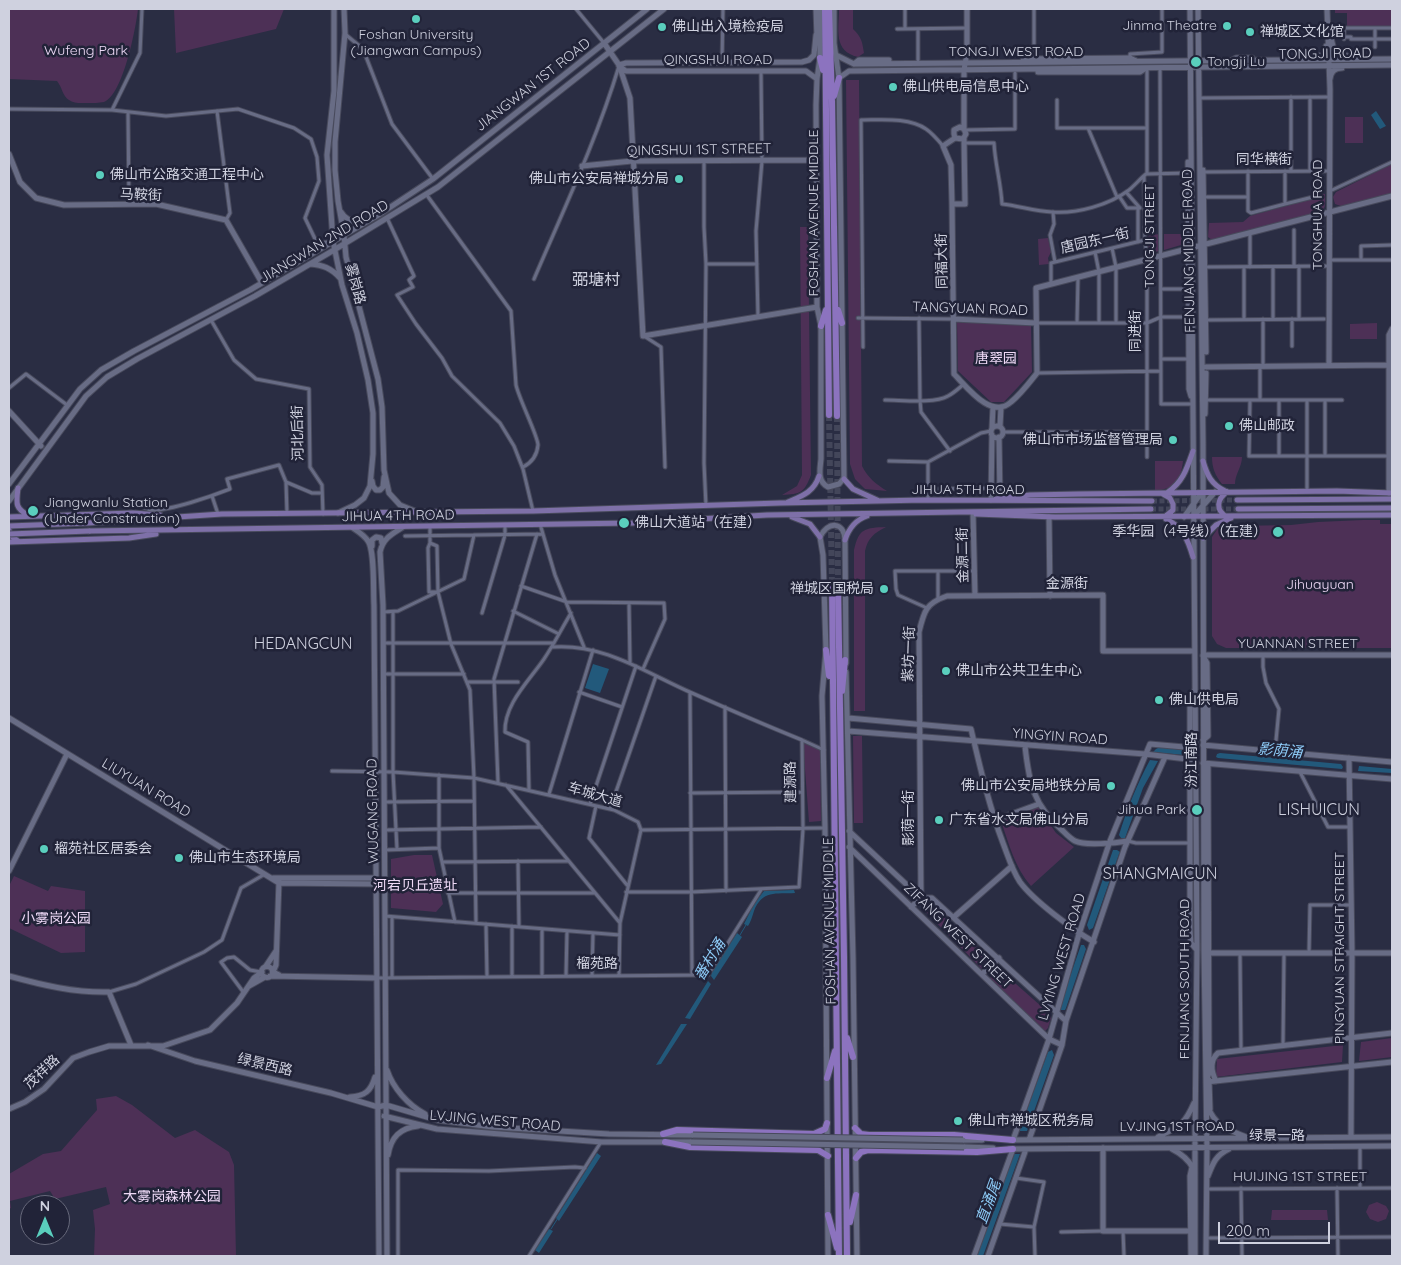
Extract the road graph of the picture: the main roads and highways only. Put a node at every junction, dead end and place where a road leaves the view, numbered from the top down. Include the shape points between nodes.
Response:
1 (334, 9) edge
2 (344, 9) edge
3 (647, 9) edge
4 (664, 9) edge
5 (816, 9) edge
6 (967, 9) edge
7 (1190, 9) edge
8 (1198, 9) edge
9 (1329, 9) edge
10 (828, 10) edge
11 (816, 35) junction
12 (1329, 38) junction
13 (604, 43) junction
14 (820, 48) junction
15 (610, 52) junction
16 (836, 55) junction
17 (1307, 57) junction
18 (820, 58) junction
19 (1346, 58) junction
20 (1392, 58) edge
21 (1068, 59) junction
22 (964, 61) junction
23 (678, 62) junction
24 (722, 62) junction
25 (760, 62) junction
26 (1078, 62) junction
27 (1139, 62) junction
28 (1230, 62) junction
29 (1330, 62) junction
30 (1057, 63) junction
31 (1314, 63) junction
32 (854, 64) junction
33 (1198, 64) junction
34 (1392, 64) edge
35 (619, 65) junction
36 (1190, 65) junction
37 (1215, 66) junction
38 (1147, 68) junction
39 (1307, 68) junction
40 (1347, 68) dead end
41 (678, 71) junction
42 (722, 71) junction
43 (761, 71) junction
44 (853, 71) junction
45 (903, 71) junction
46 (964, 71) junction
47 (897, 73) junction
48 (910, 73) junction
49 (1330, 74) junction
50 (839, 78) junction
51 (817, 79) junction
52 (826, 81) junction
53 (1330, 89) junction
54 (832, 102) junction
55 (1191, 117) junction
56 (964, 129) junction
57 (955, 138) junction
58 (964, 141) junction
59 (9, 154) edge
60 (817, 160) junction
61 (632, 161) junction
62 (582, 166) road end
63 (1201, 172) junction
64 (433, 179) joint
65 (1392, 196) edge
66 (952, 204) junction
67 (339, 208) junction
68 (1329, 213) junction
69 (369, 221) junction
70 (344, 235) junction
71 (333, 241) junction
72 (346, 244) junction
73 (1202, 245) junction
74 (1190, 248) junction
75 (334, 250) junction
76 (310, 264) junction
77 (341, 279) junction
78 (262, 283) junction
79 (828, 304) junction
80 (835, 304) junction
81 (817, 307) junction
82 (954, 318) junction
83 (1036, 322) junction
84 (842, 323) junction
85 (821, 326) junction
86 (1392, 329) edge
87 (1329, 365) junction
88 (1389, 365) junction
89 (1206, 367) junction
90 (1391, 378) edge
91 (1193, 404) junction
92 (993, 407) junction
93 (1001, 407) junction
94 (9, 412) edge
95 (829, 415) tunnel mouth
96 (837, 416) tunnel mouth
97 (1000, 426) junction
98 (992, 431) junction
99 (999, 437) junction
100 (1391, 441) edge
101 (1203, 442) junction
102 (39, 444) junction
103 (45, 450) junction
104 (1193, 451) junction
105 (1203, 461) junction
106 (384, 472) junction
107 (371, 476) junction
108 (819, 476) junction
109 (844, 479) junction
110 (9, 484) edge
111 (18, 488) junction
112 (1193, 492) junction
113 (1203, 492) junction
114 (1215, 492) junction
115 (1228, 492) junction
116 (1159, 493) junction
117 (1167, 493) junction
118 (1391, 493) edge
119 (1000, 498) junction
120 (1392, 499) edge
121 (991, 500) junction
122 (1238, 500) tunnel mouth
123 (9, 501) edge
124 (882, 501) junction
125 (1152, 501) tunnel mouth
126 (785, 503) junction
127 (1392, 508) edge
128 (1151, 509) tunnel mouth
129 (1238, 509) tunnel mouth
130 (958, 512) junction
131 (419, 513) junction
132 (974, 513) junction
133 (335, 514) junction
134 (873, 514) junction
135 (787, 515) junction
136 (1392, 515) edge
137 (178, 516) junction
138 (9, 517) edge
139 (18, 517) junction
140 (30, 517) junction
141 (1049, 517) junction
142 (1163, 517) junction
143 (1184, 517) junction
144 (1193, 517) junction
145 (1203, 517) junction
146 (1228, 517) junction
147 (1235, 517) junction
148 (9, 525) edge
149 (403, 527) junction
150 (353, 528) junction
151 (179, 531) junction
152 (9, 532) edge
153 (820, 537) junction
154 (1203, 538) junction
155 (845, 540) junction
156 (18, 541) junction
157 (9, 542) edge
158 (382, 543) junction
159 (372, 551) junction
160 (1194, 557) junction
161 (835, 585) tunnel mouth
162 (975, 596) junction
163 (1050, 596) junction
164 (826, 650) junction
165 (1194, 650) junction
166 (1203, 655) junction
167 (1392, 655) edge
168 (845, 660) junction
169 (836, 707) junction
170 (9, 718) edge
171 (848, 718) junction
172 (920, 725) junction
173 (848, 731) junction
174 (920, 738) junction
175 (974, 742) junction
176 (1203, 744) junction
177 (1025, 746) junction
178 (1194, 748) junction
179 (67, 754) junction
180 (1145, 754) junction
181 (1165, 757) junction
182 (1193, 759) junction
183 (1350, 760) junction
184 (1203, 761) junction
185 (1392, 762) edge
186 (1350, 774) junction
187 (1392, 779) edge
188 (1039, 804) junction
189 (995, 820) junction
190 (841, 824) junction
191 (850, 832) junction
192 (841, 839) junction
193 (1128, 841) junction
194 (1109, 844) junction
195 (850, 848) junction
196 (1012, 866) junction
197 (9, 870) edge
198 (279, 880) junction
199 (376, 881) junction
200 (921, 898) junction
201 (911, 907) junction
202 (954, 917) junction
203 (1079, 934) junction
204 (1094, 942) junction
205 (276, 951) junction
206 (1206, 952) junction
207 (1352, 953) junction
208 (1392, 953) edge
209 (998, 958) junction
210 (266, 966) junction
211 (267, 974) junction
212 (982, 974) junction
213 (9, 976) edge
214 (377, 978) junction
215 (1057, 1012) junction
216 (1066, 1021) junction
217 (845, 1032) junction
218 (1392, 1033) edge
219 (1351, 1038) junction
220 (1049, 1039) junction
221 (178, 1041) junction
222 (1062, 1044) junction
223 (131, 1045) junction
224 (148, 1045) junction
225 (837, 1045) junction
226 (1209, 1053) junction
227 (1218, 1053) junction
228 (179, 1055) junction
229 (853, 1057) junction
230 (1392, 1062) edge
231 (386, 1065) junction
232 (1351, 1067) junction
233 (377, 1069) junction
234 (827, 1078) junction
235 (1216, 1081) junction
236 (1207, 1082) junction
237 (347, 1098) junction
238 (1195, 1101) junction
239 (1206, 1101) junction
240 (386, 1106) junction
241 (378, 1108) junction
242 (9, 1109) edge
243 (1210, 1112) junction
244 (385, 1116) junction
245 (437, 1120) junction
246 (828, 1123) junction
247 (424, 1126) junction
248 (855, 1128) junction
249 (663, 1134) junction
250 (1351, 1137) junction
251 (1392, 1137) edge
252 (1156, 1138) junction
253 (1194, 1138) junction
254 (1206, 1138) junction
255 (1249, 1138) junction
256 (963, 1140) joint
257 (1012, 1140) junction
258 (1029, 1140) junction
259 (665, 1142) junction
260 (1392, 1146) edge
261 (1103, 1148) junction
262 (1170, 1148) junction
263 (1194, 1148) junction
264 (1207, 1148) junction
265 (1231, 1148) junction
266 (1013, 1149) junction
267 (1026, 1149) junction
268 (828, 1156) junction
269 (856, 1158) junction
270 (386, 1165) junction
271 (1194, 1169) junction
272 (1208, 1174) junction
273 (1206, 1182) junction
274 (856, 1195) junction
275 (828, 1215) junction
276 (1191, 1231) junction
277 (847, 1232) junction
278 (379, 1256) edge
279 (387, 1256) edge
280 (828, 1256) edge
281 (839, 1256) edge
282 (847, 1256) edge
283 (857, 1256) edge
284 (974, 1256) edge
285 (988, 1256) edge
286 (1192, 1256) edge
287 (1195, 1256) edge
288 (1208, 1256) edge

1 - 71 main road, 雾岗路 via 334,91 327,155
2 - 67 main road, 雾岗路 via 335,170
3 - 13 main road, JIANGWAN 1ST ROAD
4 - 15 main road, JIANGWAN 2ND ROAD
5 - 11 main road
6 - 22 main road via 967,53
7 - 36 main road, FENJIANG MIDDLE ROAD
8 - 33 main road, FENJIANG MIDDLE ROAD
9 - 12 main road, TONGHUA ROAD
10 - 14 main road
10 - 16 main road via 834,23
10 - 52 highway, FOSHAN AVENUE MIDDLE
10 - 54 highway, FOSHAN AVENUE MIDDLE
11 - 14 main road
11 - 25 main road via 814,55 809,60
12 - 17 main road via 1324,54
12 - 19 main road via 1335,54
12 - 29 main road, TONGHUA ROAD
13 - 15 main road
13 - 64 main road, JIANGWAN 1ST ROAD
14 - 18 main road
15 - 35 main road
15 - 72 main road, JIANGWAN 2ND ROAD via 438,187
16 - 32 main road, TONGJI WEST ROAD
16 - 50 main road
17 - 28 main road via 1236,58
17 - 31 main road
18 - 51 main road
18 - 52 highway
19 - 20 main road, TONGJI ROAD
19 - 29 main road, TONGJI ROAD
21 - 22 main road
21 - 26 main road
21 - 27 main road via 1130,58
21 - 30 main road
22 - 30 main road, TONGJI WEST ROAD
22 - 32 main road, TONGJI WEST ROAD
22 - 32 main road via 859,60
22 - 46 main road
23 - 24 main road
23 - 35 main road
23 - 41 main road
24 - 25 main road
24 - 42 main road
25 - 43 main road
26 - 27 main road, TONGJI WEST ROAD
26 - 30 main road, TONGJI WEST ROAD
27 - 36 main road, TONGJI WEST ROAD
28 - 31 main road, TONGJI ROAD
28 - 33 main road, TONGJI ROAD
29 - 31 main road, TONGJI ROAD
29 - 34 main road, TONGJI ROAD
29 - 49 main road, TONGHUA ROAD
31 - 37 main road, TONGJI ROAD
31 - 39 main road
33 - 36 main road, TONGJI WEST ROAD
33 - 37 main road, TONGJI ROAD
33 - 63 main road, FENJIANG MIDDLE ROAD
35 - 41 main road, QINGSHUI ROAD via 626,71
35 - 61 main road via 630,98
36 - 38 main road, TONGJI WEST ROAD
36 - 55 main road, FENJIANG MIDDLE ROAD
37 - 39 main road via 1218,70
38 - 46 main road, TONGJI WEST ROAD
38 - 46 main road via 1140,72
39 - 53 main road via 1324,69
40 - 49 main road via 1338,68
41 - 42 main road, QINGSHUI ROAD
42 - 43 main road, QINGSHUI ROAD
43 - 51 main road, QINGSHUI ROAD via 806,71
44 - 45 main road, TONGJI WEST ROAD
44 - 47 main road via 858,74
44 - 50 main road, TONGJI WEST ROAD
45 - 46 main road, TONGJI WEST ROAD
45 - 47 main road
45 - 48 main road
46 - 48 main road
46 - 56 main road
47 - 48 main road
49 - 53 main road, TONGHUA ROAD
50 - 54 highway
50 - 84 main road
51 - 60 main road
52 - 79 highway, FOSHAN AVENUE MIDDLE
53 - 68 main road, TONGHUA ROAD
54 - 80 highway, FOSHAN AVENUE MIDDLE
55 - 74 main road, FENJIANG MIDDLE ROAD
55 - 74 main road via 1188,138
56 - 57 main road via 954,130
56 - 58 main road
57 - 58 main road
57 - 66 main road, 同福大街 via 943,146 951,165
58 - 66 main road via 965,204
59 - 78 main road, 马鞍街 via 20,182 36,198 64,205 156,204 226,220
60 - 61 main road, QINGSHUI 1ST STREET
60 - 81 main road
61 - 62 main road, QINGSHUI 1ST STREET
61 - 81 main road via 643,336
63 - 73 main road, FENJIANG MIDDLE ROAD
63 - 73 main road via 1204,197
64 - 69 main road, JIANGWAN 2ND ROAD
65 - 68 main road, TANGYUAN ROAD
66 - 82 main road, 同福大街
67 - 69 main road via 344,217 352,221
67 - 70 main road, 雾岗路
68 - 73 main road, TANGYUAN ROAD
68 - 87 main road, TONGHUA ROAD
69 - 70 main road, JIANGWAN 2ND ROAD
70 - 71 main road, JIANGWAN 2ND ROAD
70 - 72 main road, 雾岗路
71 - 75 main road, 雾岗路
71 - 78 main road, JIANGWAN 2ND ROAD
72 - 75 main road, JIANGWAN 2ND ROAD
72 - 106 main road, 雾岗路 via 346,256 378,379
73 - 74 main road, TANGYUAN ROAD
73 - 89 main road
73 - 101 main road, FENJIANG MIDDLE ROAD
74 - 83 main road, TANGYUAN ROAD via 1036,288
74 - 91 main road, FENJIANG MIDDLE ROAD
74 - 91 main road via 1188,389
75 - 76 main road, JIANGWAN 2ND ROAD
75 - 77 main road, 雾岗路
76 - 77 main road via 333,270
76 - 103 main road, JIANGWAN 2ND ROAD via 108,377 86,396
77 - 107 main road, 雾岗路 via 358,333 373,412
78 - 102 main road, JIANGWAN 2ND ROAD via 101,370 80,389
79 - 85 highway
79 - 95 highway, FOSHAN AVENUE MIDDLE
80 - 84 highway
80 - 96 highway, FOSHAN AVENUE MIDDLE
81 - 85 main road
82 - 83 main road, TANGYUAN ROAD
82 - 92 main road, 同福大街 via 954,374 985,404
83 - 93 main road via 1037,373 1010,404
84 - 109 main road
85 - 108 main road
86 - 88 main road
87 - 88 main road
87 - 89 main road
88 - 90 main road
89 - 101 main road
90 - 100 main road
91 - 104 main road, FENJIANG MIDDLE ROAD
92 - 93 main road
92 - 98 main road
93 - 97 main road
94 - 102 main road
97 - 98 main road
97 - 99 main road via 1003,432
98 - 99 main road
98 - 121 main road
99 - 119 main road
100 - 118 main road
101 - 105 main road, FENJIANG MIDDLE ROAD
102 - 103 main road
102 - 110 main road, JIANGWAN 2ND ROAD
103 - 111 main road, JIANGWAN 2ND ROAD
104 - 112 main road, FENJIANG MIDDLE ROAD
104 - 117 main road via 1182,480
105 - 113 main road, FENJIANG MIDDLE ROAD
105 - 115 main road via 1212,482
106 - 107 main road via 380,490 372,486
106 - 131 main road, 雾岗路 via 389,493 400,505
107 - 133 main road, 雾岗路 via 364,498
108 - 109 main road via 828,487
108 - 126 main road via 809,492
109 - 124 main road via 861,494
111 - 123 main road, JIANGWAN 2ND ROAD
111 - 140 main road via 16,501 20,511
112 - 113 main road
112 - 117 main road
112 - 144 main road
113 - 114 main road
113 - 143 main road
113 - 145 main road
114 - 115 main road
114 - 144 main road
115 - 118 main road
115 - 146 main road via 1221,498 1219,507 1221,513
116 - 117 main road
116 - 119 main road via 1044,494
116 - 142 main road via 1169,496 1173,504 1171,512
119 - 121 main road
120 - 122 main road
121 - 124 main road, JIHUA 5TH ROAD
121 - 125 main road, JIHUA 5TH ROAD
124 - 126 main road, JIHUA 5TH ROAD
126 - 131 main road, JIHUA 4TH ROAD
127 - 129 main road
128 - 130 main road, JIHUA 5TH ROAD
130 - 132 main road
130 - 134 main road, JIHUA 5TH ROAD
131 - 133 main road, JIHUA 4TH ROAD
132 - 141 main road
132 - 162 main road, 金源二街
133 - 137 main road, JIHUA 4TH ROAD
134 - 135 main road, JIHUA 5TH ROAD
134 - 155 main road via 858,520
135 - 149 main road, JIHUA 4TH ROAD via 632,523
135 - 153 main road via 810,524
136 - 147 main road
137 - 140 main road via 133,513
137 - 148 main road, JIHUA 4TH ROAD via 88,524
138 - 139 main road
139 - 140 main road
139 - 148 main road
141 - 142 main road
141 - 163 main road
142 - 143 main road
142 - 160 main road via 1184,533
143 - 144 main road
144 - 145 main road
144 - 160 main road
145 - 146 main road
145 - 154 main road, 汾江南路
146 - 147 main road
147 - 154 main road via 1216,525
149 - 150 main road, JIHUA 4TH ROAD
149 - 158 main road
150 - 151 main road, JIHUA 4TH ROAD
150 - 159 main road via 369,542
151 - 152 main road, JIHUA 4TH ROAD, bridge
151 - 156 main road via 129,538
152 - 156 main road
153 - 155 main road via 826,528 834,525 842,528
153 - 164 main road
154 - 166 main road, 汾江南路
155 - 168 main road, FOSHAN AVENUE MIDDLE
156 - 157 main road
158 - 159 main road via 381,538 372,540
158 - 231 main road, WUGANG ROAD via 380,580 388,916
159 - 199 main road, WUGANG ROAD
160 - 165 main road
161 - 169 highway, FOSHAN AVENUE MIDDLE
162 - 163 main road, 金源街
162 - 172 main road, 紫坊一街 via 947,596 933,601 923,613 919,632
163 - 165 main road, 金源街 via 1103,595 1103,651
164 - 169 highway
164 - 234 main road via 822,696
165 - 178 main road
166 - 167 main road, YUANNAN STREET
166 - 176 main road, 汾江南路
168 - 169 highway
168 - 171 main road, FOSHAN AVENUE MIDDLE
169 - 190 highway, FOSHAN AVENUE MIDDLE
169 - 225 highway, FOSHAN AVENUE MIDDLE
170 - 179 main road, LIUYUAN ROAD
171 - 172 main road
171 - 173 main road, FOSHAN AVENUE MIDDLE
172 - 174 main road, 紫坊一街
172 - 175 main road via 971,729
173 - 174 main road, YINGYIN ROAD
173 - 191 main road, FOSHAN AVENUE MIDDLE
174 - 175 main road, YINGYIN ROAD
174 - 200 main road, 影荫一街
175 - 177 main road, YINGYIN ROAD
175 - 189 main road
176 - 183 main road
176 - 184 main road, 汾江南路
177 - 180 main road, YINGYIN ROAD
177 - 188 main road via 1029,778
178 - 180 main road, YINGYIN ROAD via 1150,744
178 - 182 main road, FENJIANG SOUTH ROAD
179 - 197 main road
179 - 198 main road, LIUYUAN ROAD
180 - 181 main road, YINGYIN ROAD
180 - 194 main road, LVYING WEST ROAD
181 - 182 main road, YINGYIN ROAD
181 - 193 main road, LVYING WEST ROAD
182 - 238 main road, FENJIANG SOUTH ROAD
183 - 185 main road
183 - 186 main road, PINGYUAN STRAIGHT STREET
184 - 186 main road
184 - 206 main road, 汾江南路
186 - 187 main road
186 - 207 main road, PINGYUAN STRAIGHT STREET
188 - 189 main road
188 - 194 main road via 1075,842
189 - 196 main road
190 - 191 main road, ZIFANG WEST STREET
190 - 192 highway, FOSHAN AVENUE MIDDLE
191 - 195 main road, FOSHAN AVENUE MIDDLE
191 - 200 main road, ZIFANG WEST STREET
192 - 195 main road, ZIFANG WEST STREET
192 - 217 highway, FOSHAN AVENUE MIDDLE
193 - 194 main road
193 - 204 main road, LVYING WEST ROAD
194 - 203 main road, LVYING WEST ROAD
195 - 201 main road, ZIFANG WEST STREET
195 - 229 main road, FOSHAN AVENUE MIDDLE
196 - 202 main road
196 - 203 main road via 1027,891
198 - 199 main road
198 - 205 main road
199 - 214 main road, WUGANG ROAD
200 - 201 main road
200 - 202 main road, ZIFANG WEST STREET via 932,898
201 - 212 main road, ZIFANG WEST STREET
202 - 209 main road, ZIFANG WEST STREET
203 - 204 main road
203 - 215 main road, LVYING WEST ROAD
204 - 216 main road, LVYING WEST ROAD
205 - 210 main road
205 - 211 main road via 276,965
206 - 207 main road
206 - 226 main road
206 - 236 main road
207 - 208 main road
207 - 219 main road, PINGYUAN STRAIGHT STREET
209 - 212 main road
209 - 215 main road, ZIFANG WEST STREET
210 - 211 main road
210 - 211 main road via 271,967
211 - 214 main road
211 - 221 main road via 245,991 210,1030
212 - 220 main road, ZIFANG WEST STREET
213 - 223 main road via 56,988 109,992
214 - 233 main road, WUGANG ROAD
215 - 216 main road, ZIFANG WEST STREET
215 - 220 main road, LVYING WEST ROAD
216 - 222 main road, LVYING WEST ROAD
217 - 229 highway
217 - 277 highway, FOSHAN AVENUE MIDDLE
218 - 219 main road
219 - 227 main road
219 - 232 main road, PINGYUAN STRAIGHT STREET
220 - 222 main road, ZIFANG WEST STREET
220 - 257 main road, LVYING WEST ROAD
221 - 224 main road via 163,1046
221 - 228 main road via 173,1046
222 - 258 main road, LVYING WEST ROAD
223 - 224 main road, 茂祥路
223 - 242 main road, 茂祥路 via 109,1046 73,1058 44,1089
224 - 228 main road, 绿景西路
225 - 234 highway
225 - 281 highway, FOSHAN AVENUE MIDDLE
226 - 227 main road
226 - 236 main road
227 - 235 main road via 1212,1062
228 - 237 main road, 绿景西路
229 - 248 main road, FOSHAN AVENUE MIDDLE
230 - 232 main road
231 - 240 main road, WUGANG ROAD
231 - 245 main road via 391,1082 403,1096 419,1111
232 - 235 main road
232 - 250 main road, PINGYUAN STRAIGHT STREET
233 - 237 main road via 366,1094
233 - 241 main road, WUGANG ROAD
234 - 246 main road
235 - 236 main road
236 - 239 main road
236 - 243 main road
237 - 241 main road, 绿景西路
238 - 252 main road via 1188,1118 1181,1125
238 - 253 main road, FENJIANG SOUTH ROAD
239 - 243 main road
239 - 254 main road
240 - 241 main road, LVJING WEST ROAD
240 - 244 main road, WUGANG ROAD
240 - 245 main road, LVJING WEST ROAD
241 - 244 main road
241 - 278 main road, WUGANG ROAD
243 - 255 main road via 1212,1118 1226,1128
244 - 247 main road, LVJING WEST ROAD
244 - 270 main road, WUGANG ROAD
245 - 249 main road, LVJING WEST ROAD via 493,1127
246 - 249 highway via 825,1129 814,1134 677,1130
246 - 268 main road
247 - 259 main road, LVJING WEST ROAD via 602,1142
247 - 270 main road via 403,1129 395,1136
248 - 257 highway via 861,1134 869,1135 954,1135
248 - 269 main road, FOSHAN AVENUE MIDDLE
249 - 256 main road, LVJING WEST ROAD, bridge
250 - 251 main road, LVJING 1ST ROAD
250 - 255 main road, LVJING 1ST ROAD
252 - 253 main road, LVJING 1ST ROAD
252 - 258 main road, LVJING 1ST ROAD
253 - 254 main road, LVJING 1ST ROAD
253 - 263 main road, FENJIANG SOUTH ROAD
254 - 255 main road, LVJING 1ST ROAD
254 - 264 main road
256 - 257 main road, LVJING 1ST ROAD
257 - 258 main road, LVJING 1ST ROAD
259 - 266 main road, LVJING WEST ROAD, bridge
259 - 268 highway via 690,1147 818,1150
260 - 265 main road, 绿景一路
261 - 262 main road, 绿景一路
261 - 267 main road, 绿景一路
261 - 276 main road via 1103,1231
262 - 263 main road, 绿景一路
262 - 271 main road via 1182,1154
263 - 264 main road, 绿景一路
263 - 271 main road, FENJIANG SOUTH ROAD
264 - 265 main road, 绿景一路
264 - 273 main road
265 - 272 main road via 1219,1154
266 - 267 main road, 绿景一路
266 - 269 highway via 976,1152 868,1150
266 - 284 main road
267 - 285 main road
268 - 275 main road
269 - 274 main road, FOSHAN AVENUE MIDDLE
270 - 279 main road, WUGANG ROAD
271 - 276 main road via 1190,1176
271 - 287 main road, FENJIANG SOUTH ROAD
272 - 273 main road
272 - 288 main road
273 - 288 main road
274 - 277 highway
274 - 283 main road, FOSHAN AVENUE MIDDLE
275 - 280 main road
275 - 281 highway
276 - 286 main road
277 - 282 highway, FOSHAN AVENUE MIDDLE

